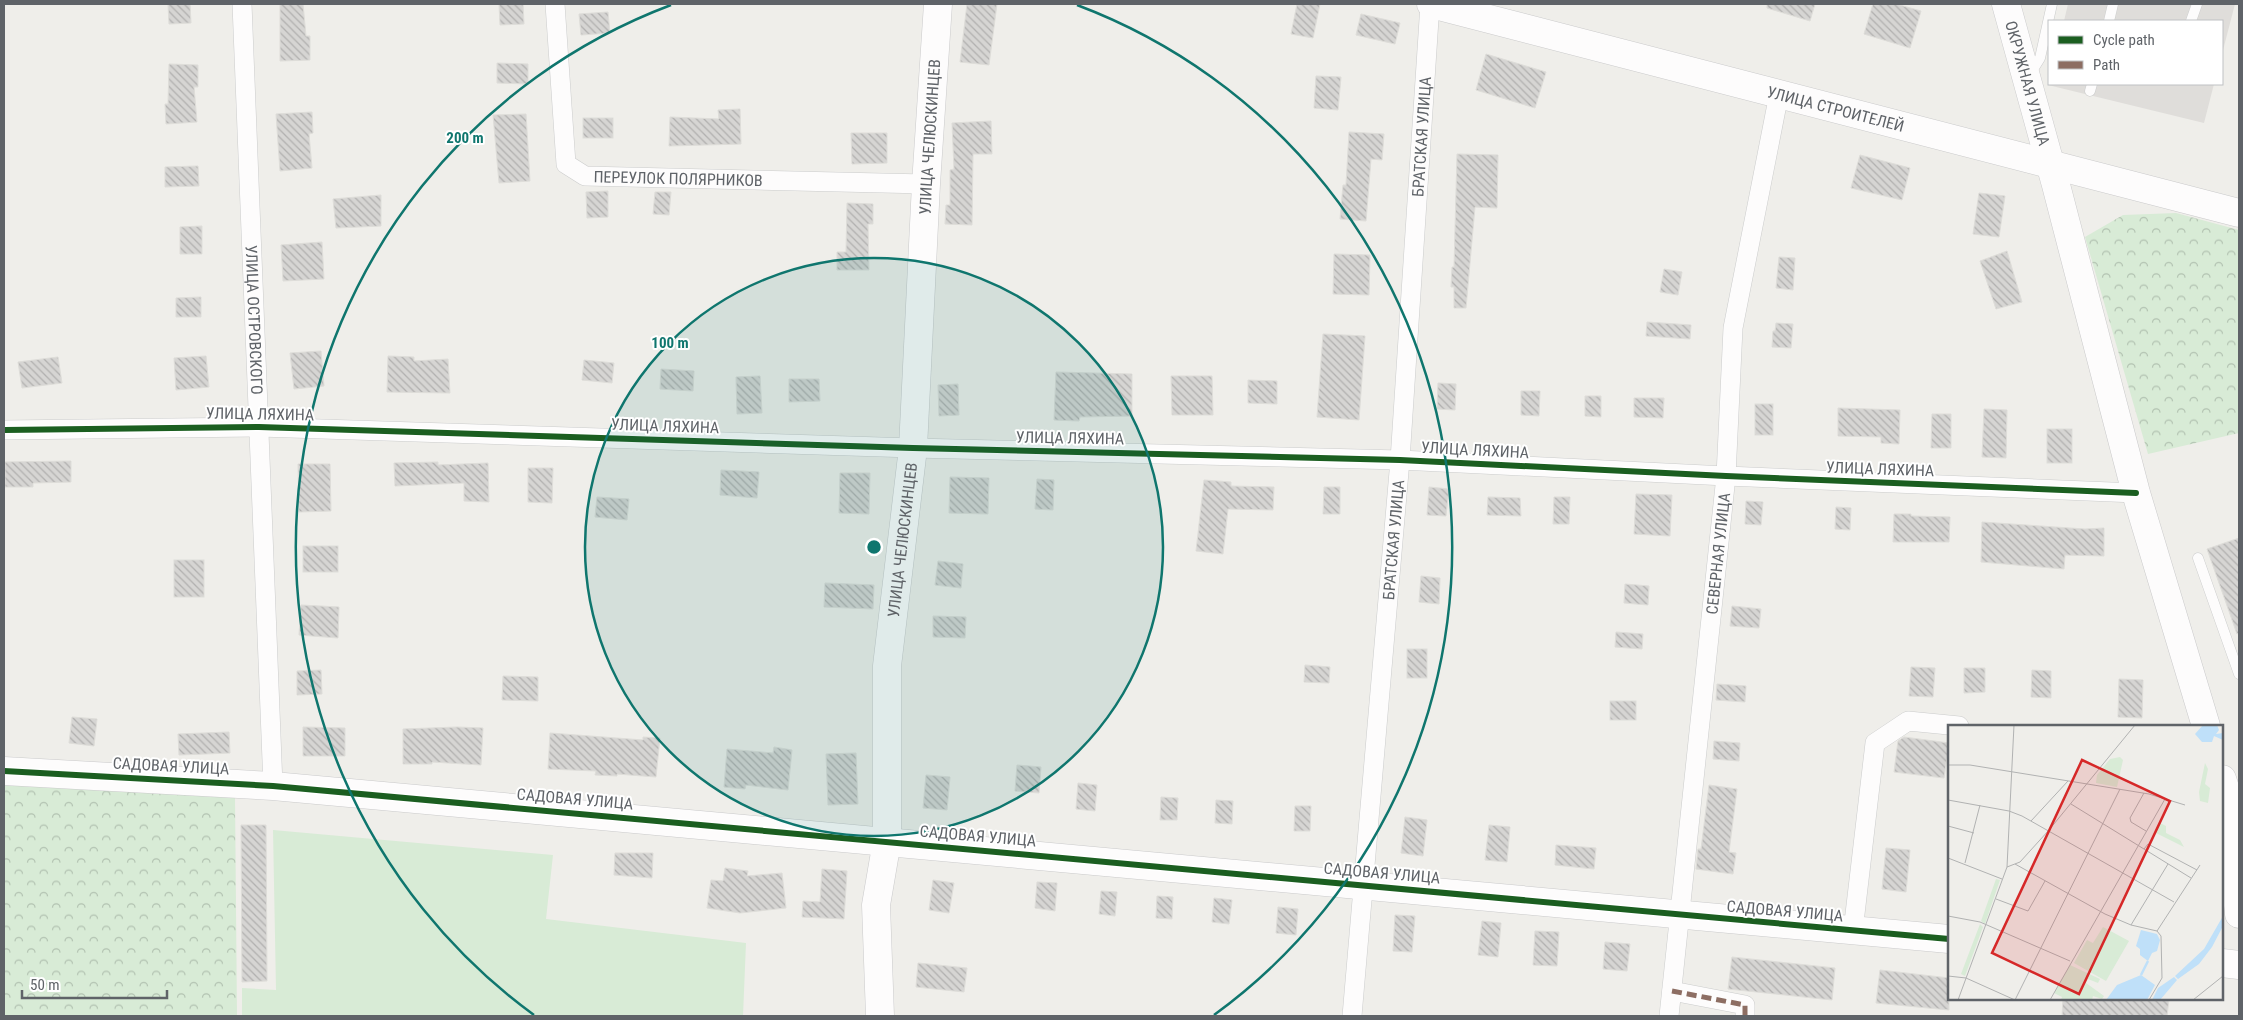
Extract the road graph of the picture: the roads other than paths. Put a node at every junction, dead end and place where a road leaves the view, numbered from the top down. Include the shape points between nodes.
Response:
1 (242, 4) edge
2 (555, 4) edge
3 (938, 4) edge
4 (1431, 4) edge
5 (2006, 4) edge
6 (2052, 4) edge
7 (2113, 4) edge
8 (2196, 4) edge
9 (2048, 20) edge
10 (2108, 20) edge
11 (2191, 20) edge
12 (2048, 22) edge
13 (2027, 78) junction
14 (1779, 94) junction
15 (2050, 163) junction
16 (926, 184) junction
17 (2239, 213) edge
18 (259, 427) junction
19 (4, 430) edge
20 (913, 448) junction
21 (1400, 460) junction
22 (1726, 476) junction
23 (2136, 493) junction
24 (2198, 558) dead end
25 (2239, 674) edge
26 (1948, 725) edge
27 (2206, 725) edge
28 (4, 771) edge
29 (273, 786) junction
30 (2229, 786) edge
31 (887, 842) junction
32 (1364, 885) junction
33 (2239, 914) edge
34 (1680, 916) junction
35 (1853, 931) junction
36 (1948, 939) edge
37 (2223, 963) edge
38 (2239, 964) edge
39 (1672, 991) junction
40 (880, 1016) edge
41 (1352, 1016) edge
42 (1669, 1016) edge
43 (1745, 1016) edge

1 - 18 street, УЛИЦА ОСТРОВСКОГО
2 - 16 street, ПЕРЕУЛОК ПОЛЯРНИКОВ via 566,164 585,176
3 - 16 street, УЛИЦА ЧЕЛЮСКИНЦЕВ
4 - 14 street, УЛИЦА СТРОИТЕЛЕЙ
4 - 21 street, БРАТСКАЯ УЛИЦА
5 - 13 street, ОКРУЖНАЯ УЛИЦА
6 - 9 lane
7 - 10 lane
8 - 11 lane
12 - 13 lane via 2040,58
13 - 15 street, ОКРУЖНАЯ УЛИЦА
14 - 15 street, УЛИЦА СТРОИТЕЛЕЙ
14 - 22 street, СЕВЕРНАЯ УЛИЦА via 1733,328
15 - 17 street, УЛИЦА СТРОИТЕЛЕЙ
15 - 23 street, ОКРУЖНАЯ УЛИЦА
16 - 20 street, УЛИЦА ЧЕЛЮСКИНЦЕВ
18 - 19 street, УЛИЦА ЛЯХИНА
18 - 20 street, УЛИЦА ЛЯХИНА
18 - 29 street, УЛИЦА ОСТРОВСКОГО
20 - 21 street, УЛИЦА ЛЯХИНА
20 - 31 street, УЛИЦА ЧЕЛЮСКИНЦЕВ via 887,666
21 - 22 street, УЛИЦА ЛЯХИНА
21 - 32 street, БРАТСКАЯ УЛИЦА
22 - 23 street, УЛИЦА ЛЯХИНА
22 - 34 street, СЕВЕРНАЯ УЛИЦА
23 - 27 street, ОКРУЖНАЯ УЛИЦА
24 - 25 lane
26 - 35 street via 1908,722 1875,743
28 - 29 street, САДОВАЯ УЛИЦА
29 - 31 street, САДОВАЯ УЛИЦА
30 - 33 street
31 - 32 street, САДОВАЯ УЛИЦА
31 - 40 street, УЛИЦА ЧЕЛЮСКИНЦЕВ via 876,905
32 - 34 street, САДОВАЯ УЛИЦА
32 - 41 street, БРАТСКАЯ УЛИЦА
34 - 35 street, САДОВАЯ УЛИЦА
34 - 39 street, СЕВЕРНАЯ УЛИЦА
35 - 36 street, САДОВАЯ УЛИЦА
37 - 38 street
39 - 42 street, СЕВЕРНАЯ УЛИЦА
39 - 43 street via 1745,1005

